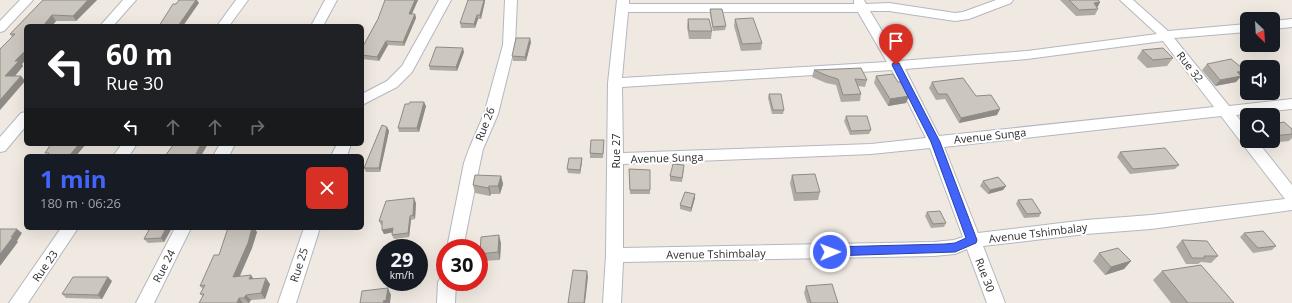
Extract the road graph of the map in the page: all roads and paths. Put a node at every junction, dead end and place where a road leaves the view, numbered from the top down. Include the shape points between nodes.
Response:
1 (27, 0) edge
2 (130, 0) edge
3 (242, 0) edge
4 (331, 0) edge
5 (445, 0) edge
6 (511, 0) edge
7 (1007, 0) edge
8 (1126, 0) edge
9 (623, 4) edge
10 (860, 4) edge
11 (1292, 23) edge
12 (108, 24) edge
13 (224, 24) edge
14 (318, 24) edge
15 (1280, 24) edge
16 (0, 28) edge
17 (1240, 29) edge
18 (1165, 35) junction
19 (896, 65) junction
20 (615, 83) junction
21 (364, 99) edge
22 (1292, 104) edge
23 (1224, 110) junction
24 (24, 119) edge
25 (1240, 130) edge
26 (935, 142) junction
27 (0, 147) edge
28 (1254, 148) edge
29 (616, 159) junction
30 (1292, 196) edge
31 (1292, 204) edge
32 (69, 230) edge
33 (182, 230) edge
34 (311, 230) edge
35 (457, 239) edge
36 (972, 240) junction
37 (616, 255) junction
38 (447, 291) edge
39 (18, 303) edge
40 (145, 303) edge
41 (287, 303) edge
42 (446, 303) edge
43 (612, 303) edge
44 (996, 303) edge

1 - 16 street
2 - 12 street
3 - 13 street
4 - 14 street
5 - 21 street via 407,69 392,84
6 - 35 street, Rue 26 via 509,45 491,114 476,148
7 - 10 street via 965,16 955,17
8 - 18 street, Rue 32
9 - 10 street
9 - 20 street, Rue 27
10 - 19 street, Rue 30
11 - 15 street
17 - 18 street
18 - 19 street via 1158,39 1027,55
18 - 23 street, Rue 32
19 - 20 street
19 - 26 street, Rue 30
20 - 29 street, Rue 27
22 - 23 street, Avenue Sunga
23 - 25 street, Rue 32
23 - 26 street, Avenue Sunga
24 - 27 street
26 - 29 street, Avenue Sunga via 870,150
26 - 36 street, Rue 30
28 - 30 street, Rue 32
29 - 37 street, Rue 27
31 - 36 street, Avenue Tshimbalay via 1151,222
32 - 39 street, Rue 23
33 - 40 street, Rue 24
34 - 41 street, Rue 25
36 - 37 street, Avenue Tshimbalay via 955,247 934,249
36 - 44 street, Rue 30
37 - 43 street, Rue 27
38 - 42 street

